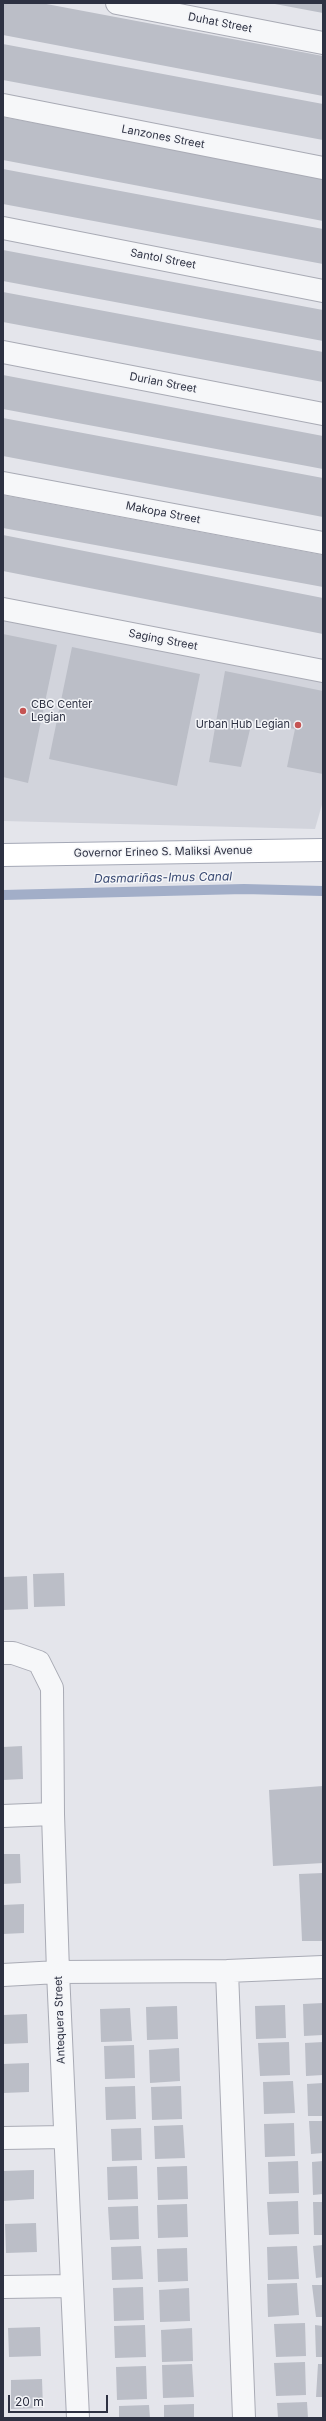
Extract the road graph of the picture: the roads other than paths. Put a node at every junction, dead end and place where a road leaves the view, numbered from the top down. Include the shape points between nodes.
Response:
1 (117, 3) edge
2 (323, 43) edge
3 (3, 105) edge
4 (323, 168) edge
5 (3, 228) edge
6 (323, 291) edge
7 (3, 352) edge
8 (323, 414) edge
9 (3, 483) edge
10 (323, 543) edge
11 (3, 609) edge
12 (323, 671) edge
13 (323, 850) edge
14 (3, 855) edge
15 (3, 1654) edge
16 (52, 1814) junction
17 (3, 1816) edge
18 (323, 1967) edge
19 (58, 1972) junction
20 (227, 1972) junction
21 (3, 1975) edge
22 (3, 2138) edge
23 (65, 2138) junction
24 (72, 2286) junction
25 (3, 2287) edge
26 (78, 2418) edge
27 (244, 2418) edge

1 - 2 street, Duhat Street
3 - 4 street, Lanzones Street
5 - 6 street, Santol Street
7 - 8 street, Durian Street
9 - 10 street, Makopa Street
11 - 12 street, Saging Street
13 - 14 main road, Governor Erineo S. Maliksi Avenue
15 - 16 street, Antequera Street via 14,1653 39,1662 52,1688
16 - 17 street
16 - 19 street, Antequera Street
18 - 20 street
19 - 20 street
19 - 21 street
19 - 23 street, Antequera Street
20 - 27 street
22 - 23 street
23 - 24 street, Antequera Street
24 - 25 street
24 - 26 street, Antequera Street

